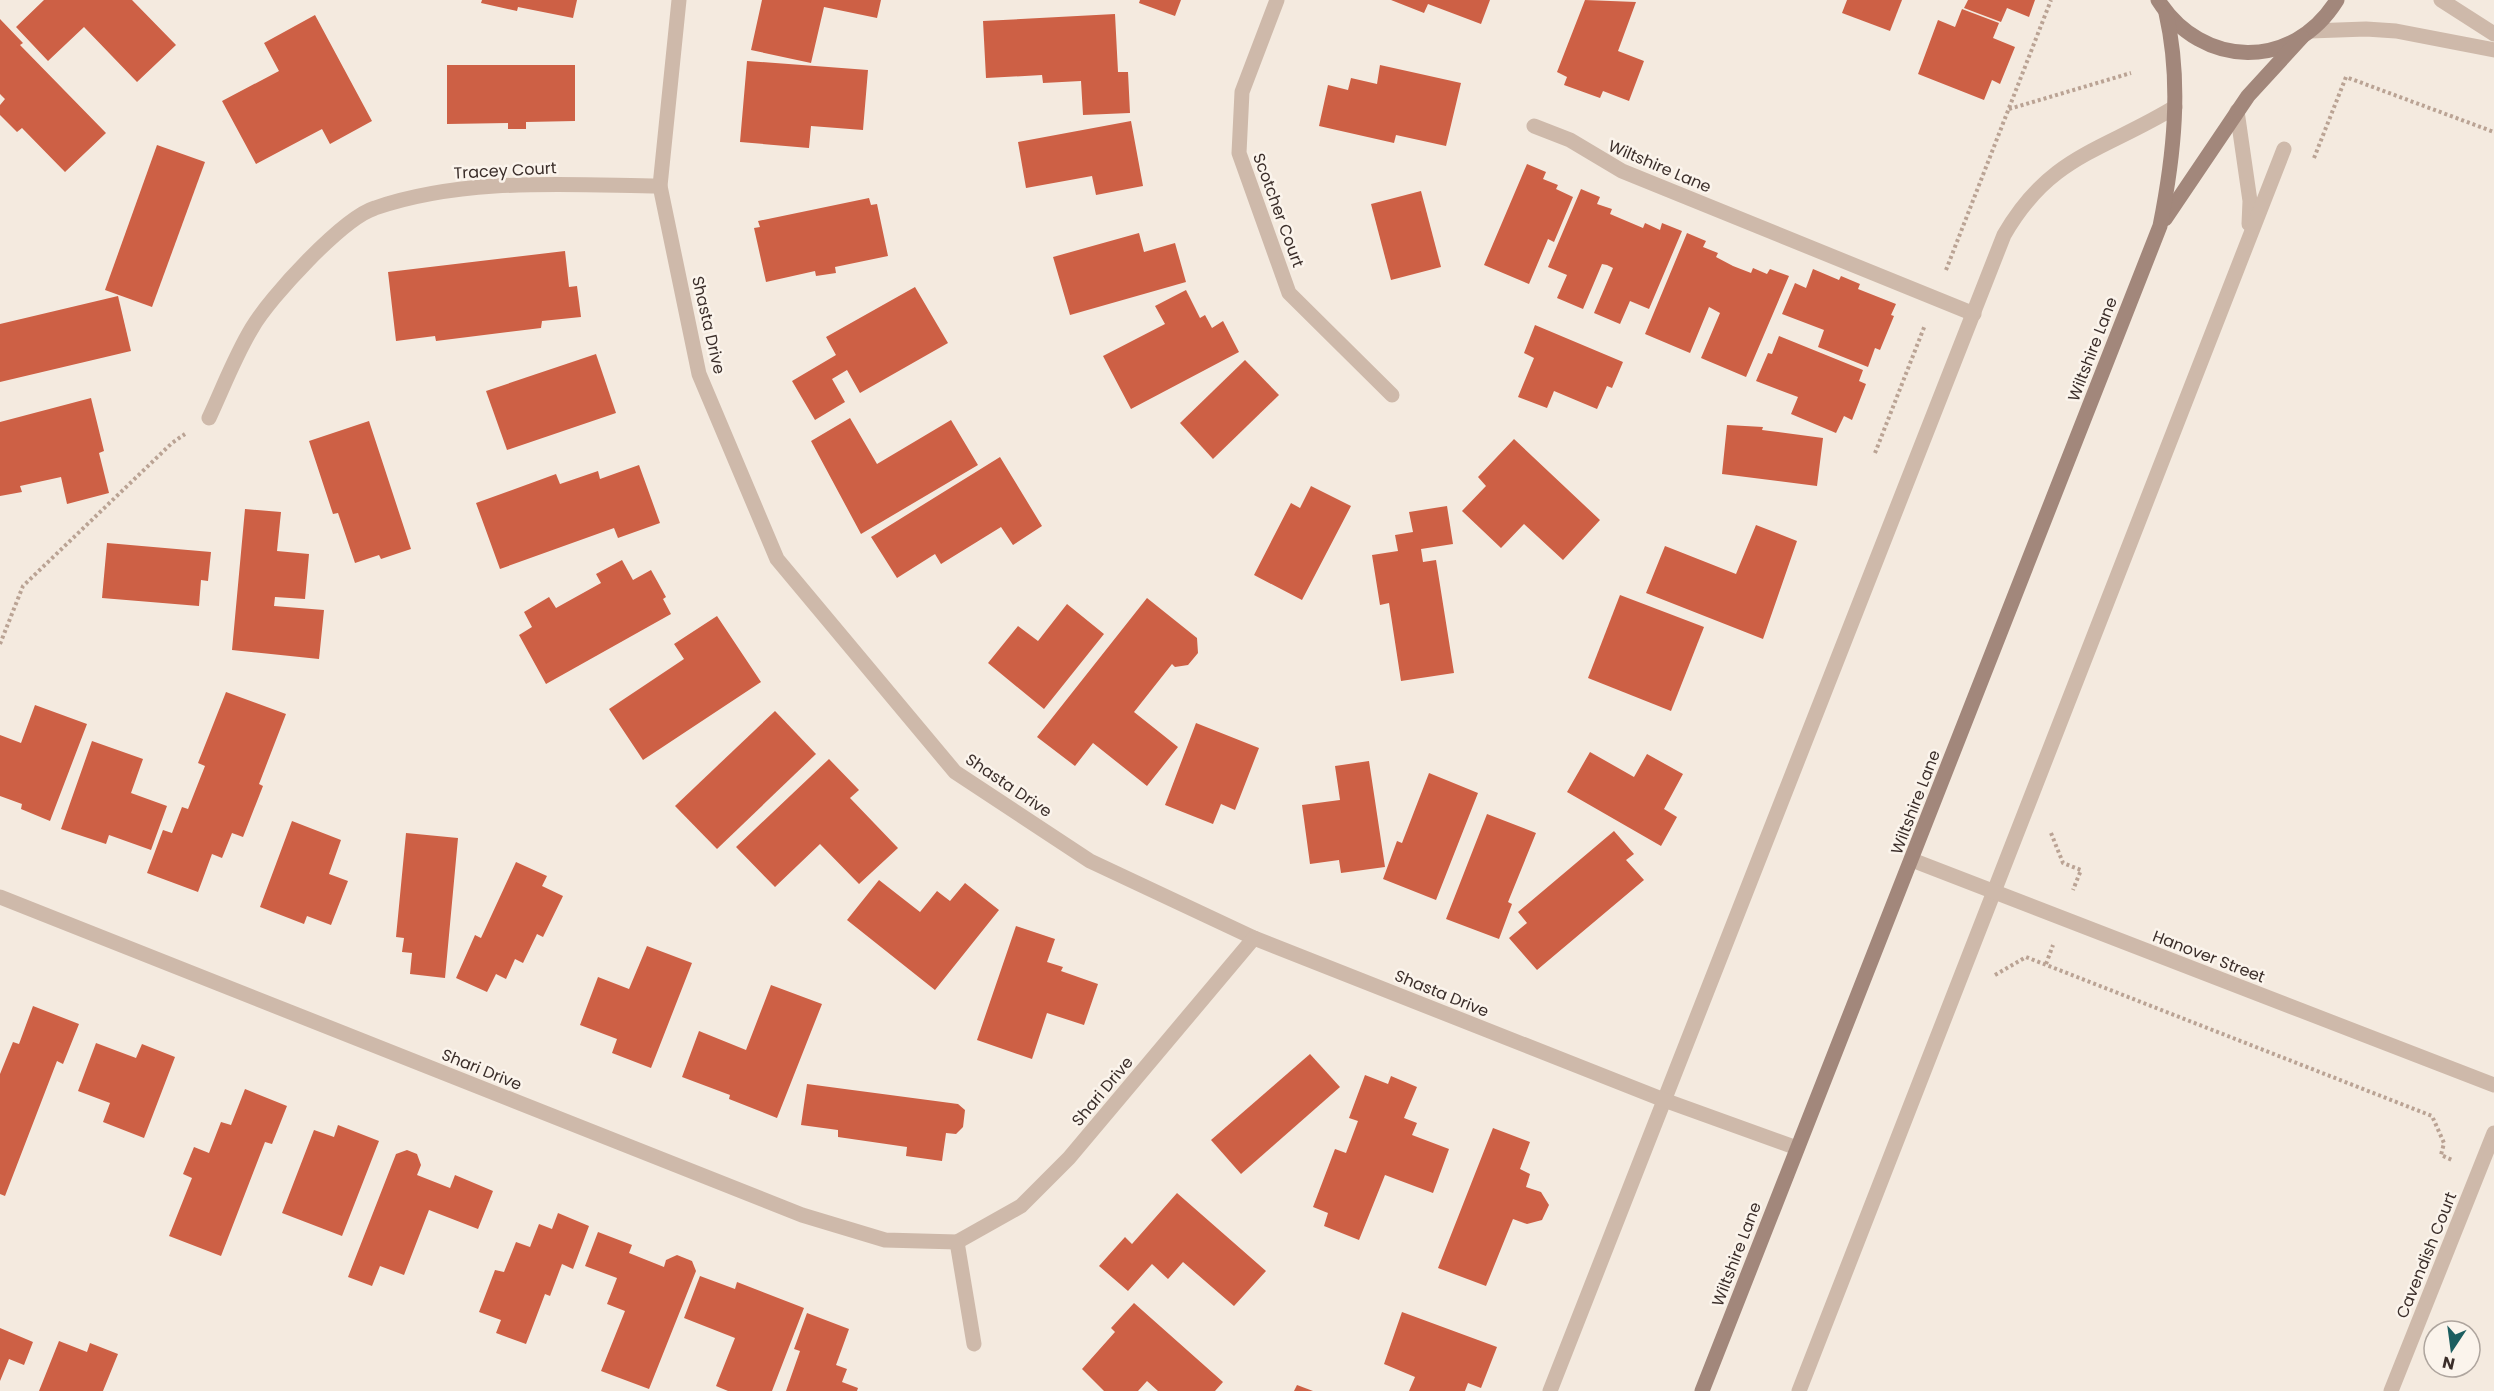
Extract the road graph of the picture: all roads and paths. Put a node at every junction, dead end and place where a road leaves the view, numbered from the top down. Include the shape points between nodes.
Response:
1 (679, 0) edge
2 (1277, 0) edge
3 (2051, 0) edge
4 (2337, 0) edge
5 (2441, 0) edge
6 (2162, 7) edge
7 (2306, 34) junction
8 (2494, 34) edge
9 (2494, 50) edge
10 (2131, 73) dead end
11 (2175, 107) junction
12 (2009, 109) junction
13 (2237, 111) junction
14 (1534, 126) dead end
15 (2494, 132) edge
16 (2284, 149) dead end
17 (2314, 159) dead end
18 (660, 186) junction
19 (2160, 226) junction
20 (2246, 247) junction
21 (1935, 298) junction
22 (1974, 314) junction
23 (1392, 395) dead end
24 (209, 418) joint
25 (1875, 453) dead end
26 (0, 644) edge
27 (2054, 825) dead end
28 (1912, 860) junction
29 (1994, 892) junction
30 (0, 897) edge
31 (2063, 918) junction
32 (1254, 938) junction
33 (2026, 957) dead end
34 (2046, 964) junction
35 (2494, 1085) edge
36 (1664, 1100) junction
37 (2494, 1133) edge
38 (1797, 1148) junction
39 (2441, 1155) dead end
40 (957, 1242) junction
41 (974, 1344) dead end
42 (1550, 1391) edge
43 (1702, 1391) edge
44 (1799, 1391) edge
45 (2391, 1391) edge

1 - 18 street, Shasta Drive
2 - 23 street, Scotcher Court via 1242,92 1239,153 1289,293
3 - 12 path
4 - 7 main road, Wiltshire Lane
5 - 8 street
6 - 7 main road via 2177,26 2205,44 2238,52 2271,50
6 - 11 main road, Wiltshire Lane via 2175,57
7 - 9 street via 2396,31
7 - 13 main road, Wiltshire Lane
10 - 12 path
11 - 19 main road, Wiltshire Lane
11 - 22 street via 2062,166 2033,193 2004,235
12 - 21 path
13 - 19 main road, Wiltshire Lane
13 - 20 street via 2250,201
14 - 21 street, Wiltshire Lane via 1570,140 1622,171
15 - 17 path via 2346,77
16 - 20 street
18 - 24 street, Tracey Court via 539,184 455,189 373,208 327,242 289,279 252,327
18 - 32 street, Shasta Drive via 699,374 777,559 955,772 1090,861
19 - 28 main road, Wiltshire Lane
20 - 29 street
21 - 22 street, Wiltshire Lane
21 - 25 path
22 - 36 street
24 - 26 path via 172,443 23,586
27 - 31 path via 2050,836 2063,863 2081,870
28 - 29 street, Hanover Street
28 - 38 main road, Wiltshire Lane
29 - 31 street, Hanover Street
29 - 44 street
30 - 40 street, Shari Drive via 802,1215 885,1239
31 - 34 path
31 - 35 street, Hanover Street
32 - 36 street, Shasta Drive
32 - 40 street, Shari Drive via 1070,1158 1021,1206
33 - 34 path
34 - 39 path via 2432,1116 2444,1143
36 - 38 street, Shasta Drive
36 - 42 street
37 - 45 street, Cavendish Court
38 - 43 main road, Wiltshire Lane
40 - 41 street

